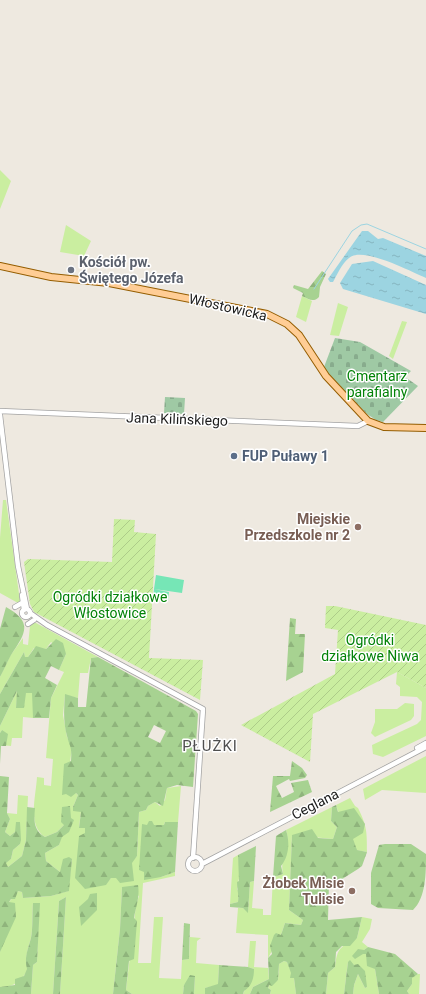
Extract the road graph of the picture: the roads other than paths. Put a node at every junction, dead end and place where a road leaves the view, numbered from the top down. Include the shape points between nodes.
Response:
1 (0, 266) edge
2 (0, 411) edge
3 (0, 415) edge
4 (366, 419) junction
5 (426, 428) edge
6 (22, 592) junction
7 (22, 603) junction
8 (15, 607) dead end
9 (27, 612) junction
10 (34, 620) junction
11 (28, 624) dead end
12 (47, 625) junction
13 (426, 743) edge
14 (426, 747) edge
15 (409, 754) junction

1 - 4 main road, Włostowicka via 51,277 109,282 272,317 287,324 299,335 322,371
2 - 4 street, Jana Kilińskiego via 355,425
3 - 6 street
4 - 5 main road via 384,427
6 - 7 street
6 - 9 street
7 - 8 street
7 - 9 street
9 - 10 street
9 - 12 street
10 - 11 street
10 - 12 street
12 - 15 street, Ceglana via 203,709 194,835 198,860 219,854
13 - 15 street, Ceglana
14 - 15 street, Ceglana

